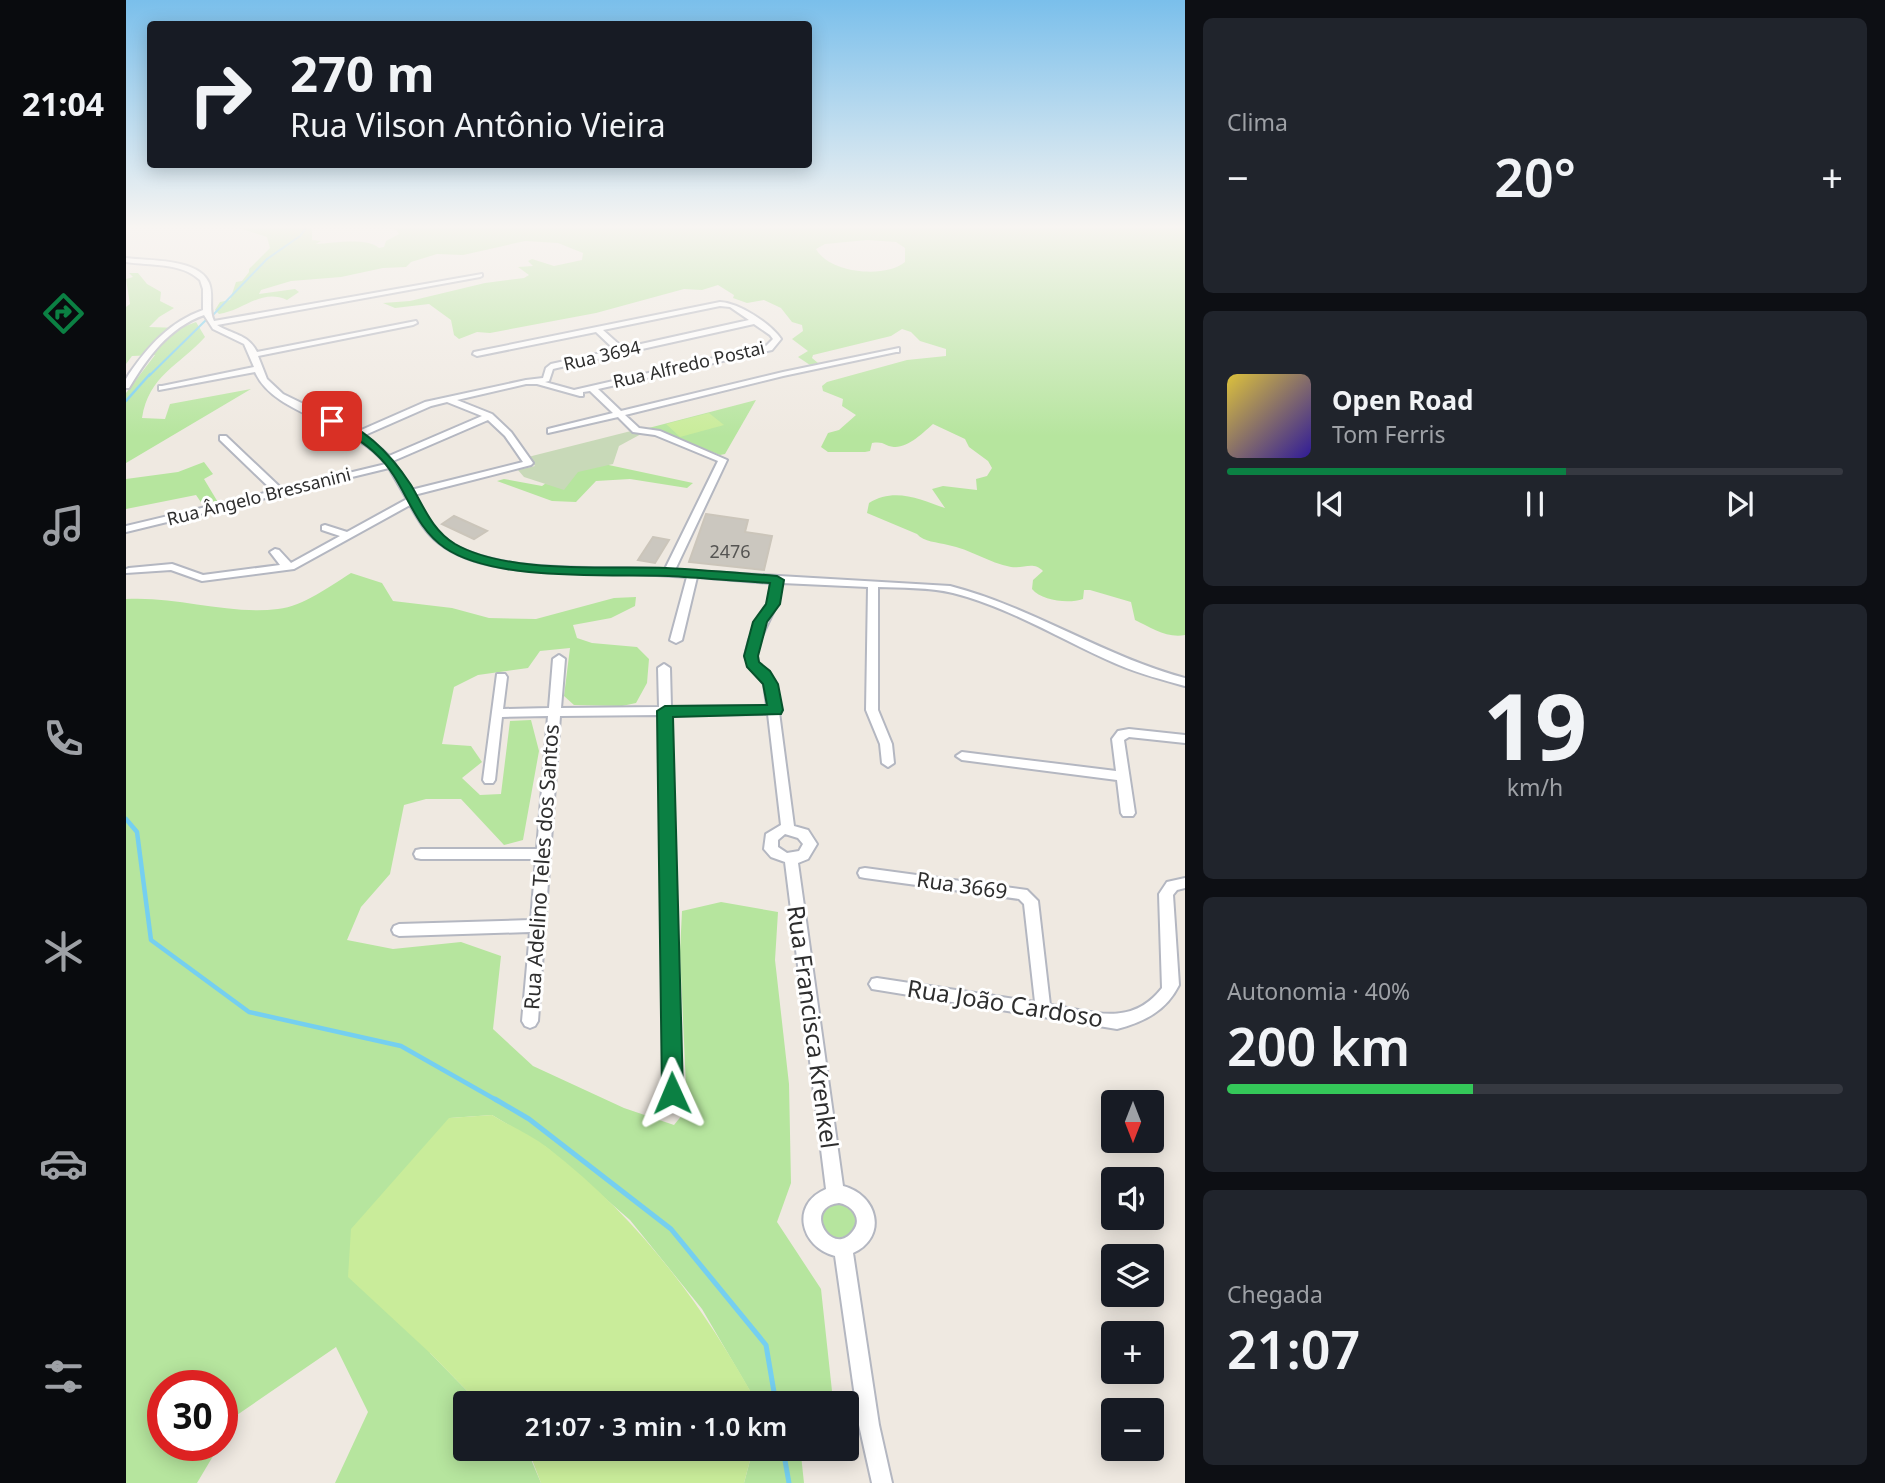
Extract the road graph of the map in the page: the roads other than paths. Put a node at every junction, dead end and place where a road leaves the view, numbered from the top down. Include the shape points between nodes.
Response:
1 (206, 297) edge
2 (359, 297) edge
3 (206, 311) junction
4 (756, 321) junction
5 (413, 323) dead end
6 (212, 324) junction
7 (597, 329) junction
8 (896, 350) dead end
9 (621, 351) junction
10 (477, 354) dead end
11 (253, 355) junction
12 (257, 369) junction
13 (537, 382) junction
14 (126, 386) edge
15 (162, 388) dead end
16 (592, 388) junction
17 (574, 392) junction
18 (446, 399) junction
19 (607, 402) junction
20 (620, 415) junction
21 (489, 416) junction
22 (551, 431) dead end
23 (358, 435) junction
24 (223, 438) dead end
25 (389, 462) junction
26 (280, 492) junction
27 (411, 496) junction
28 (326, 528) dead end
29 (126, 529) edge
30 (349, 536) junction
31 (275, 552) dead end
32 (287, 567) junction
33 (129, 571) dead end
34 (669, 572) junction
35 (693, 574) junction
36 (777, 580) junction
37 (873, 583) junction
38 (676, 640) dead end
39 (559, 659) dead end
40 (664, 668) dead end
41 (501, 677) dead end
42 (1185, 682) edge
43 (775, 710) junction
44 (665, 711) junction
45 (554, 712) junction
46 (497, 713) junction
47 (1185, 739) edge
48 (962, 756) dead end
49 (888, 762) dead end
50 (1123, 776) junction
51 (489, 780) dead end
52 (1128, 813) dead end
53 (788, 829) junction
54 (421, 854) dead end
55 (543, 854) junction
56 (791, 859) junction
57 (865, 873) dead end
58 (1185, 883) edge
59 (538, 926) junction
60 (399, 930) dead end
61 (877, 984) dead end
62 (1043, 1010) junction
63 (530, 1021) dead end
64 (672, 1093) dead end
65 (835, 1194) junction
66 (843, 1248) junction
67 (882, 1483) edge

1 - 3 street
2 - 6 street
3 - 6 street
3 - 14 street via 185,320 155,344
4 - 7 street, Rua Alfredo Postai via 732,305 720,304
4 - 9 street, Rua 3694
4 - 16 street, Rua Alfredo Postai via 776,336 774,345
5 - 11 street
6 - 11 street via 245,341
7 - 9 street
7 - 10 street, Rua Alfredo Postai
8 - 20 street
9 - 13 street, Rua 3694 via 554,366
11 - 12 street
12 - 15 street
12 - 23 street via 278,393
13 - 17 street
13 - 18 street
16 - 17 street, Rua Alfredo Postai
16 - 19 street
17 - 19 street
18 - 21 street
18 - 23 street
19 - 20 street
20 - 22 street
20 - 34 street via 638,431 670,438 723,460
21 - 25 street, Rua Ângelo Bressanini
21 - 27 street via 508,434 527,464
23 - 25 street
24 - 26 street
25 - 26 street, Rua Ângelo Bressanini
25 - 27 street
26 - 29 street, Rua Ângelo Bressanini
27 - 30 street
27 - 34 street via 428,528 440,539 488,560 532,569
28 - 30 street
30 - 32 street
31 - 32 street
32 - 33 street via 202,578 172,567
34 - 35 street
35 - 36 street
35 - 38 street
36 - 37 street
36 - 43 street via 773,604 760,622 751,656 752,664 770,684
37 - 42 street via 950,589 986,598 1119,663
37 - 49 street via 872,710 887,744
39 - 45 street, Rua Adelino Teles dos Santos
40 - 44 street
41 - 46 street
43 - 44 street
43 - 53 street
44 - 45 street
44 - 64 street
45 - 46 street
45 - 55 street, Rua Adelino Teles dos Santos
46 - 51 street
47 - 50 street via 1122,734 1118,739
48 - 50 street
50 - 52 street
53 - 56 street via 775,833 769,843 776,854
53 - 56 street via 803,834 810,844 804,855
54 - 55 street
55 - 59 street, Rua Adelino Teles dos Santos
56 - 65 street, Rua Francisca Krenkel
57 - 62 street, Rua 3669 via 1028,897
58 - 62 street, Rua João Cardoso via 1172,886 1166,894 1171,985 1167,997 1117,1023
59 - 60 street
59 - 63 street, Rua Adelino Teles dos Santos
61 - 62 street, Rua João Cardoso
65 - 66 street via 855,1201 866,1220 861,1239
65 - 66 street via 817,1203 812,1222 822,1241
66 - 67 street

